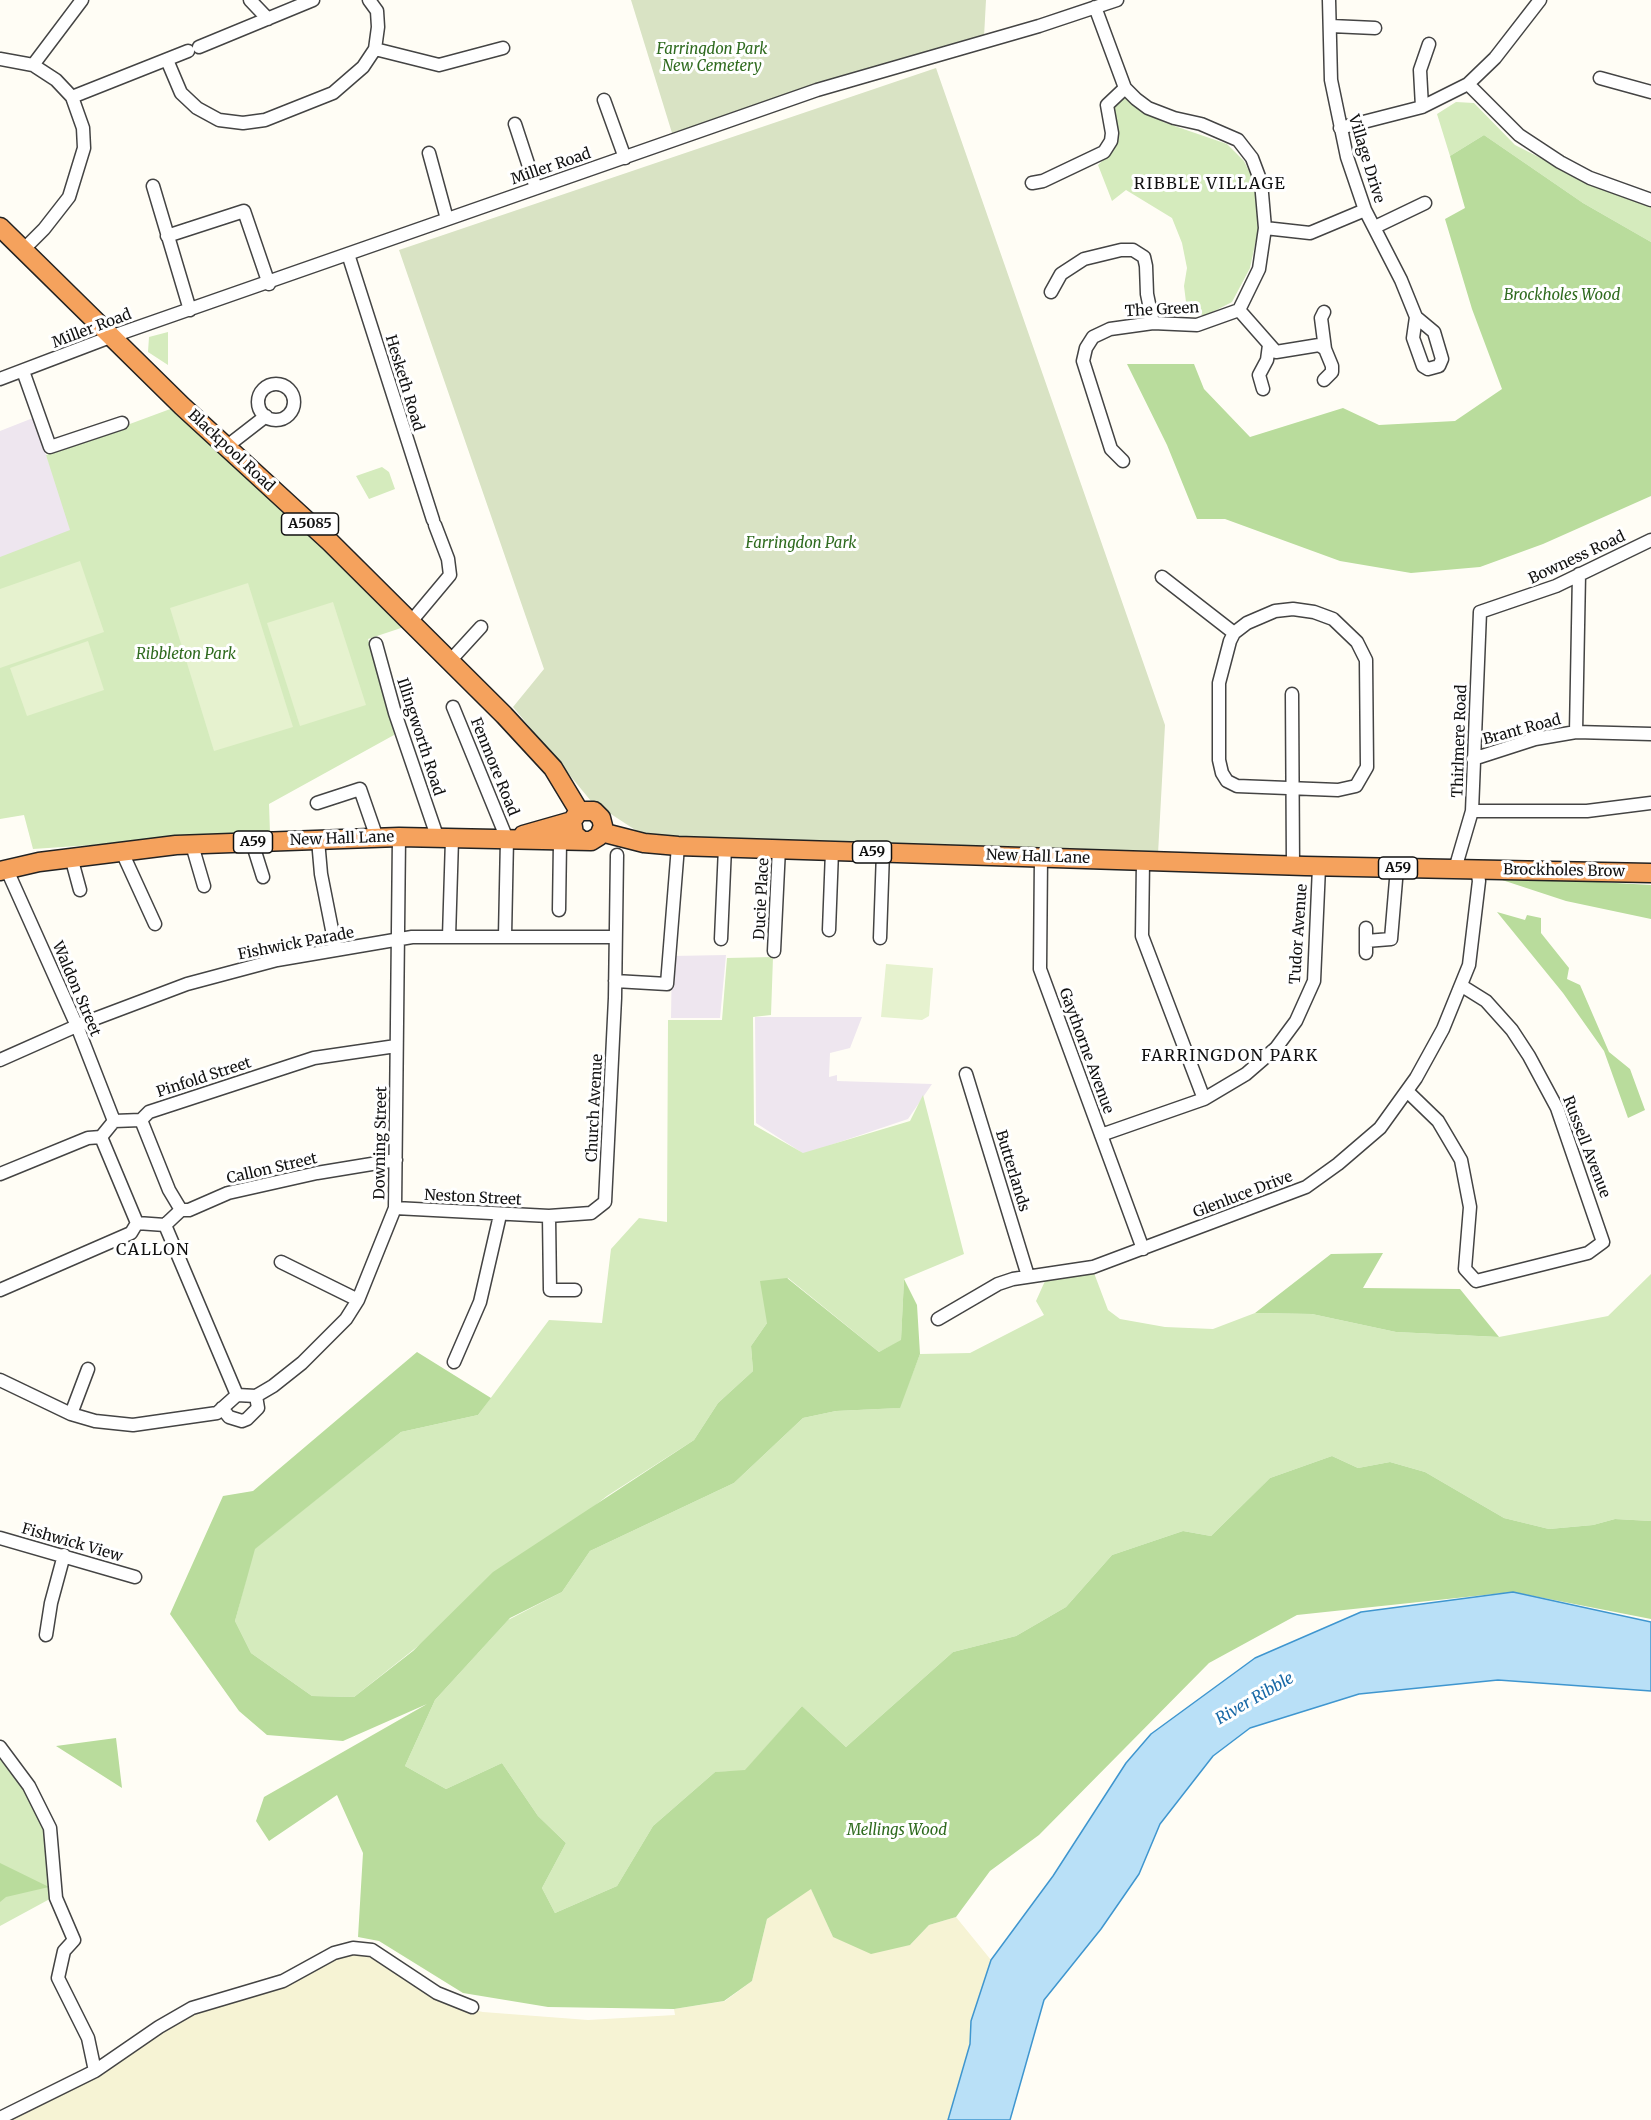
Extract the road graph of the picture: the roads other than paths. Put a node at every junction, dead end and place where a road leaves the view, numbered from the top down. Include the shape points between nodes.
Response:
1 (82, 0) edge
2 (250, 0) edge
3 (314, 0) edge
4 (369, 0) edge
5 (1117, 0) edge
6 (1329, 0) edge
7 (1540, 0) edge
8 (1095, 7) junction
9 (268, 19) junction
10 (1331, 26) junction
11 (1375, 28) dead end
12 (1429, 44) dead end
13 (503, 48) dead end
14 (375, 49) junction
15 (0, 59) edge
16 (167, 60) junction
17 (33, 65) junction
18 (1600, 78) dead end
19 (1468, 84) junction
20 (1125, 88) junction
21 (1651, 92) edge
22 (72, 97) junction
23 (604, 100) dead end
24 (1422, 107) junction
25 (515, 124) dead end
26 (1340, 128) junction
27 (429, 153) dead end
28 (624, 158) junction
29 (1032, 183) dead end
30 (153, 186) dead end
31 (536, 189) junction
32 (1651, 200) edge
33 (1425, 203) dead end
34 (1365, 210) junction
35 (447, 219) junction
36 (0, 226) edge
37 (1375, 227) junction
38 (1265, 228) junction
39 (167, 236) junction
40 (24, 249) junction
41 (348, 254) junction
42 (269, 284) junction
43 (1051, 292) dead end
44 (190, 310) junction
45 (1239, 310) junction
46 (1324, 312) dead end
47 (1416, 317) dead end
48 (1153, 323) junction
49 (113, 336) junction
50 (1269, 345) junction
51 (1325, 349) junction
52 (23, 371) junction
53 (0, 379) edge
54 (1324, 380) dead end
55 (1263, 389) dead end
56 (266, 416) dead end
57 (122, 423) dead end
58 (226, 447) junction
59 (1123, 460) dead end
60 (1651, 540) edge
61 (1579, 574) junction
62 (1162, 577) dead end
63 (1480, 612) joint
64 (409, 624) junction
65 (481, 627) dead end
66 (1234, 633) junction
67 (376, 644) dead end
68 (449, 662) junction
69 (1292, 694) dead end
70 (453, 707) dead end
71 (1576, 732) junction
72 (1651, 734) edge
73 (1473, 759) junction
74 (1291, 789) junction
75 (317, 803) dead end
76 (1651, 803) edge
77 (1472, 811) junction
78 (573, 829) junction
79 (602, 832) junction
80 (399, 837) junction
81 (377, 838) junction
82 (445, 839) junction
83 (507, 839) junction
84 (318, 840) junction
85 (252, 842) junction
86 (192, 845) junction
87 (678, 846) junction
88 (725, 847) junction
89 (779, 848) junction
90 (832, 850) junction
91 (122, 852) junction
92 (883, 852) junction
93 (617, 855) dead end
94 (1041, 857) junction
95 (70, 858) junction
96 (1143, 861) junction
97 (1293, 866) junction
98 (1319, 867) junction
99 (1397, 868) junction
100 (1455, 869) junction
101 (4, 870) edge
102 (1477, 870) junction
103 (1651, 873) edge
104 (262, 878) dead end
105 (204, 886) dead end
106 (80, 890) dead end
107 (559, 910) dead end
108 (155, 924) dead end
109 (1366, 928) dead end
110 (829, 930) dead end
111 (505, 936) junction
112 (449, 937) junction
113 (614, 937) junction
114 (880, 938) dead end
115 (721, 939) dead end
116 (398, 940) junction
117 (336, 950) junction
118 (774, 951) dead end
119 (615, 981) junction
120 (1462, 986) junction
121 (77, 1026) junction
122 (396, 1046) junction
123 (0, 1060) edge
124 (966, 1074) dead end
125 (1407, 1091) junction
126 (1204, 1099) junction
127 (141, 1120) junction
128 (114, 1121) junction
129 (1101, 1135) junction
130 (100, 1137) junction
131 (396, 1160) junction
132 (0, 1174) edge
133 (395, 1208) junction
134 (181, 1209) junction
135 (500, 1215) junction
136 (549, 1216) junction
137 (137, 1223) junction
138 (165, 1225) junction
139 (1143, 1249) junction
140 (282, 1262) dead end
141 (1028, 1276) junction
142 (0, 1290) edge
143 (575, 1290) dead end
144 (358, 1300) junction
145 (938, 1319) dead end
146 (454, 1362) dead end
147 (88, 1369) dead end
148 (0, 1380) edge
149 (237, 1395) junction
150 (256, 1396) junction
151 (222, 1408) junction
152 (71, 1414) junction
153 (0, 1538) edge
154 (64, 1555) junction
155 (135, 1577) dead end
156 (46, 1635) dead end
157 (0, 1747) edge
158 (472, 2007) dead end
159 (95, 2071) junction
160 (0, 2118) edge

1 - 17 street
2 - 9 street
3 - 9 street
4 - 14 street via 377,11
5 - 8 street, Miller Road
6 - 10 street, Village Drive
7 - 19 street via 1495,58
8 - 20 street
8 - 28 street, Miller Road via 817,90
9 - 16 street
10 - 11 street
10 - 26 street, Village Drive via 1331,80
12 - 24 street via 1420,70
13 - 14 street via 439,65
14 - 16 street via 363,66 333,93 296,110 243,123 219,120 197,108 181,93
15 - 17 street
16 - 22 street
17 - 22 street
18 - 21 street
19 - 24 street
19 - 32 street via 1520,135 1560,162 1590,178
20 - 29 street via 1107,105 1112,133 1104,152
20 - 38 street via 1148,108 1238,140 1252,158 1261,182
22 - 40 street via 83,128 79,169 69,197
23 - 28 street
24 - 26 street
25 - 31 street
26 - 34 street, Village Drive
27 - 35 street
28 - 31 street, Miller Road
30 - 39 street
31 - 35 street, Miller Road
33 - 37 street
34 - 37 street, Village Drive
34 - 38 street via 1310,233
35 - 41 street, Miller Road
36 - 40 highway, Blackpool Road / A5085
37 - 47 street, Village Drive
38 - 45 street via 1259,268
39 - 42 street via 244,211
39 - 44 street
40 - 49 highway, Blackpool Road / A5085
41 - 42 street, Miller Road
41 - 64 street, Hesketh Road via 448,559 450,575
42 - 44 street, Miller Road
43 - 48 street via 1061,274 1084,259 1133,250 1144,257
44 - 49 street, Miller Road
45 - 48 street, The Green via 1197,325
45 - 50 street
46 - 51 street via 1321,318
48 - 59 street, The Green via 1110,329 1093,337 1083,361 1111,449
49 - 52 street, Miller Road
49 - 58 highway, Blackpool Road / A5085
50 - 51 street via 1276,352 1319,345
50 - 55 street via 1259,375
51 - 54 street via 1332,372
52 - 53 street, Miller Road
52 - 57 street via 50,447
56 - 58 street
58 - 64 highway, Blackpool Road / A5085 via 330,542
60 - 61 street, Bowness Road
61 - 63 street, Bowness Road
61 - 71 street
62 - 66 street
63 - 73 street, Thirlmere Road
64 - 68 highway, Blackpool Road / A5085
65 - 68 street
66 - 74 street via 1219,683 1222,773 1237,786
66 - 74 street via 1275,611 1314,612 1345,629 1366,660 1367,767 1362,780 1356,786 1338,790
67 - 82 street, Illingworth Road via 395,713
68 - 78 highway, Blackpool Road / A5085 via 553,768
69 - 74 street
70 - 83 street, Fenmore Road
71 - 72 street, Brant Road
71 - 73 street, Brant Road via 1535,739
73 - 77 street, Thirlmere Road
74 - 97 street
75 - 81 street via 360,789
76 - 77 street via 1587,811
77 - 100 street, Thirlmere Road
78 - 79 highway, A59 via 594,840
78 - 79 highway via 590,810 603,822
78 - 83 highway, New Hall Lane / A59
78 - 107 street
79 - 87 highway, New Hall Lane / A59 via 644,843
80 - 81 highway, New Hall Lane / A59
80 - 82 highway, New Hall Lane / A59
80 - 116 street, Downing Street
81 - 84 highway, New Hall Lane / A59
82 - 83 highway, New Hall Lane / A59
82 - 112 street
83 - 111 street
84 - 85 highway, New Hall Lane / A59
84 - 117 street
85 - 86 highway, New Hall Lane / A59
85 - 104 street
86 - 91 highway, New Hall Lane / A59
86 - 105 street
87 - 88 highway, New Hall Lane / A59
87 - 119 street via 667,984
88 - 89 highway, New Hall Lane / A59
88 - 115 street
89 - 90 highway, New Hall Lane / A59
89 - 118 street, Ducie Place
90 - 92 highway, New Hall Lane / A59
90 - 110 street
91 - 95 highway, New Hall Lane / A59
91 - 108 street
92 - 94 highway, New Hall Lane / A59
92 - 114 street
93 - 113 street, Church Avenue
94 - 96 highway, New Hall Lane / A59
94 - 129 street, Gaythorne Avenue via 1040,969
95 - 101 highway, New Hall Lane / A59
95 - 106 street
96 - 97 highway, New Hall Lane / A59
96 - 126 street via 1142,936
97 - 98 highway, New Hall Lane / A59
98 - 99 highway, New Hall Lane / A59
98 - 126 street, Tudor Avenue via 1317,946 1310,993 1276,1048 1246,1074
99 - 100 highway, New Hall Lane / A59
99 - 109 street via 1391,939 1366,947
100 - 102 highway, New Hall Lane / A59
101 - 121 street, Waldon Street
102 - 103 highway, Brockholes Brow / A59
102 - 120 street, Glenluce Drive via 1469,965
111 - 112 street, Fishwick Parade
111 - 113 street, Fishwick Parade
112 - 116 street, Fishwick Parade
113 - 119 street, Church Avenue
116 - 117 street, Fishwick Parade
116 - 122 street, Downing Street
117 - 121 street, Fishwick Parade via 277,960 187,984
119 - 136 street, Church Avenue via 605,1203 591,1213
120 - 125 street, Glenluce Drive via 1443,1029
120 - 125 street, Russell Avenue via 1486,1001 1529,1056 1557,1108 1603,1242 1588,1253 1476,1281 1465,1269 1470,1207 1461,1160 1438,1121
121 - 123 street, Fishwick Parade
121 - 128 street, Waldon Street
122 - 127 street, Pinfold Street via 314,1058 149,1112
122 - 131 street, Downing Street
124 - 141 street, Butterlands
125 - 139 street, Glenluce Drive via 1380,1128 1306,1187
126 - 129 street, Tudor Avenue
127 - 128 street, Pinfold Street
127 - 134 street via 169,1190
128 - 130 street
129 - 139 street, Gaythorne Avenue
130 - 132 street via 88,1138
130 - 137 street
131 - 133 street, Downing Street
131 - 134 street, Callon Street via 228,1193 189,1210
133 - 135 street, Neston Street
133 - 144 street, Downing Street
134 - 138 street, Callon Street
135 - 136 street, Neston Street
135 - 146 street via 480,1302
136 - 143 street via 550,1290
137 - 138 street
137 - 142 street via 131,1233
138 - 149 street
139 - 141 street, Glenluce Drive via 1093,1267
140 - 144 street
141 - 145 street, Glenluce Drive via 998,1284
144 - 150 street, Downing Street via 346,1319 302,1363
147 - 152 street
148 - 152 street
149 - 150 street
149 - 151 street
150 - 151 street via 258,1408 248,1419 229,1417
151 - 152 street via 217,1413 133,1425
153 - 154 street, Fishwick View
154 - 155 street, Fishwick View
154 - 156 street
157 - 159 street via 29,1786 50,1828 56,1898 74,1940 64,1951 58,1978 88,2038
158 - 159 street via 437,1993 372,1950 353,1948 334,1953 283,1981 192,2008
159 - 160 street

